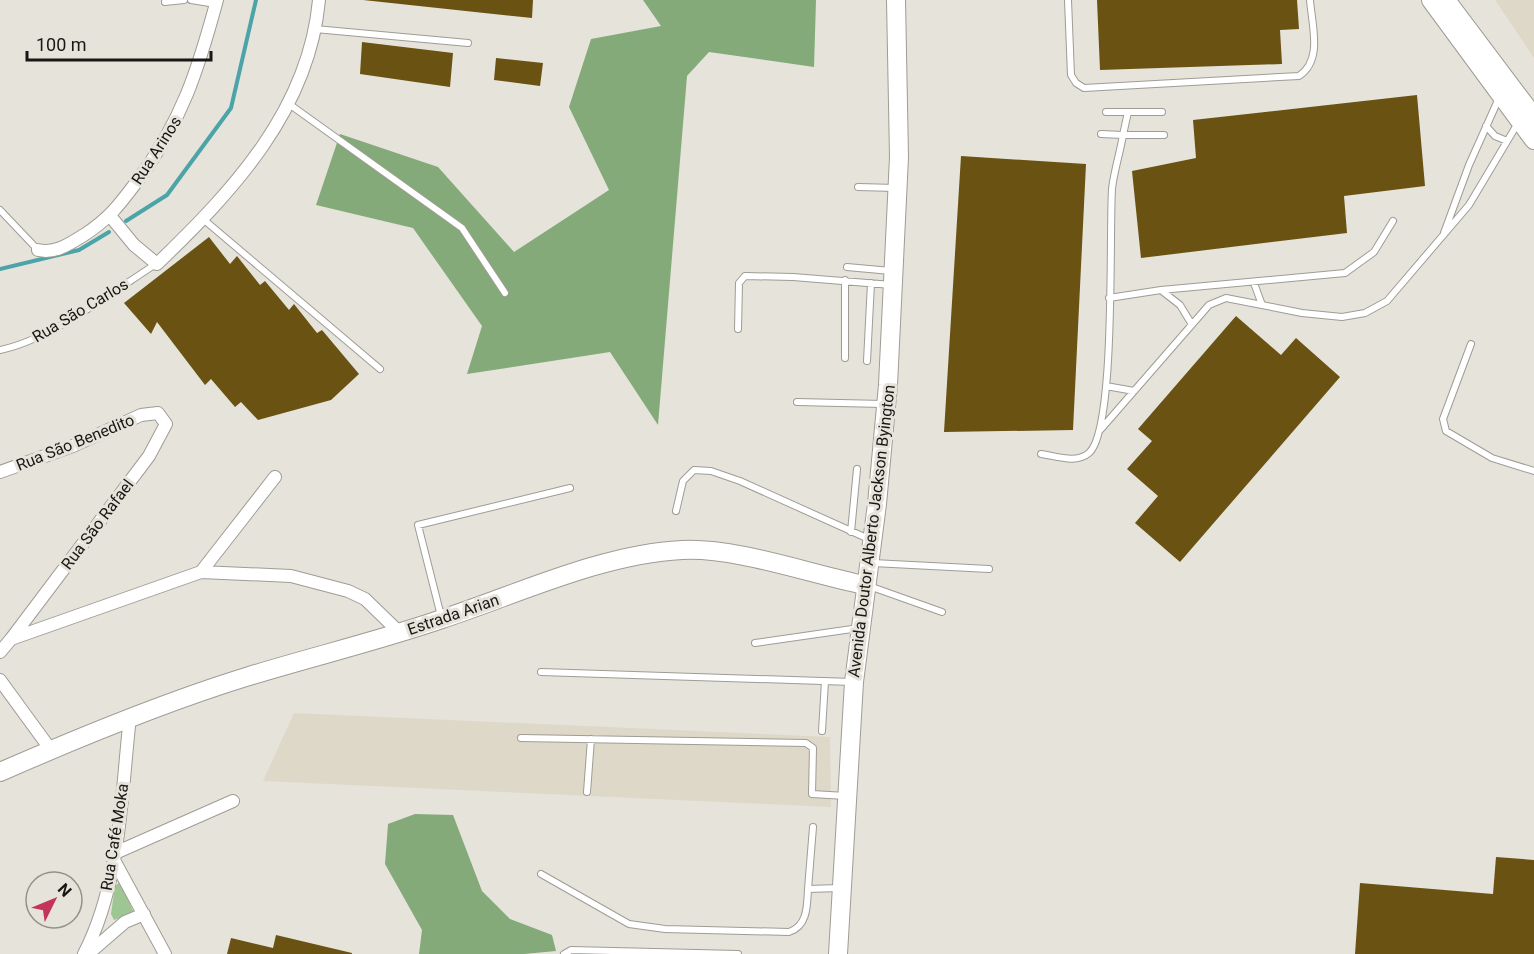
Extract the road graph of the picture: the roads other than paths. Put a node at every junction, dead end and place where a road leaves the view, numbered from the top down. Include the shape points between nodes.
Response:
1 (184, 0) edge
2 (191, 0) edge
3 (319, 0) edge
4 (896, 0) edge
5 (1068, 0) edge
6 (1310, 0) edge
7 (1431, 0) edge
8 (1446, 0) edge
9 (165, 2) dead end
10 (217, 2) edge
11 (315, 29) junction
12 (468, 43) dead end
13 (1500, 94) junction
14 (289, 104) junction
15 (1106, 112) dead end
16 (1128, 112) junction
17 (1162, 112) dead end
18 (1527, 118) edge
19 (1486, 126) junction
20 (1101, 134) dead end
21 (1123, 135) junction
22 (1164, 135) dead end
23 (1534, 140) edge
24 (1507, 141) junction
25 (858, 187) dead end
26 (897, 188) junction
27 (0, 210) edge
28 (111, 217) junction
29 (204, 219) junction
30 (1393, 221) dead end
31 (1443, 237) junction
32 (38, 250) joint
33 (157, 264) junction
34 (847, 267) dead end
35 (894, 278) junction
36 (845, 280) junction
37 (871, 283) junction
38 (1254, 284) junction
39 (1161, 290) junction
40 (505, 293) dead end
41 (1109, 298) junction
42 (1262, 304) junction
43 (1191, 323) junction
44 (738, 329) dead end
45 (1470, 344) dead end
46 (0, 350) edge
47 (845, 358) dead end
48 (867, 361) dead end
49 (380, 369) dead end
50 (1106, 386) junction
51 (1134, 391) junction
52 (796, 402) dead end
53 (886, 404) junction
54 (151, 413) joint
55 (1101, 429) junction
56 (1041, 454) dead end
57 (857, 469) dead end
58 (1534, 471) edge
59 (0, 472) edge
60 (275, 477) dead end
61 (570, 488) dead end
62 (676, 511) dead end
63 (851, 532) junction
64 (872, 540) junction
65 (868, 563) junction
66 (989, 569) dead end
67 (201, 572) junction
68 (864, 585) junction
69 (942, 612) dead end
70 (441, 620) junction
71 (860, 627) junction
72 (399, 632) junction
73 (11, 639) junction
74 (755, 643) dead end
75 (0, 652) edge
76 (541, 672) dead end
77 (0, 680) edge
78 (825, 681) junction
79 (854, 682) junction
80 (130, 717) junction
81 (822, 730) dead end
82 (521, 738) dead end
83 (591, 739) junction
84 (51, 750) junction
85 (0, 772) edge
86 (587, 792) dead end
87 (847, 796) junction
88 (233, 801) dead end
89 (813, 827) dead end
90 (114, 856) junction
91 (541, 874) dead end
92 (841, 888) junction
93 (808, 889) junction
94 (144, 914) junction
95 (86, 954) edge
96 (165, 954) edge
97 (564, 954) edge
98 (738, 954) edge
99 (838, 954) edge

1 - 9 lane
2 - 10 lane
3 - 11 street
4 - 26 main road, Avenida Doutor Alberto Jackson Byington
5 - 6 lane via 1071,75 1084,88 1299,76 1308,69 1314,55
7 - 13 main road
8 - 18 main road
10 - 28 street, Rua Arinos via 189,94 174,127
11 - 12 lane
11 - 14 street
13 - 18 main road
13 - 19 lane
14 - 29 street via 267,144
14 - 40 lane via 462,228
15 - 16 lane
16 - 17 lane
16 - 21 lane
18 - 23 main road
18 - 24 lane
19 - 24 lane
19 - 31 lane
20 - 21 lane
21 - 22 lane
21 - 41 lane via 1112,187
24 - 31 lane via 1469,205
25 - 26 lane
26 - 35 main road, Avenida Doutor Alberto Jackson Byington
27 - 32 lane
28 - 32 street, Rua Arinos via 66,246 49,253
28 - 33 street via 134,245
29 - 33 street
29 - 49 lane
30 - 38 lane via 1374,252 1345,273
31 - 42 lane via 1387,301 1365,313 1342,317
33 - 46 lane, Rua São Carlos via 52,329
34 - 35 lane
35 - 37 lane
35 - 53 main road, Avenida Doutor Alberto Jackson Byington
36 - 37 lane
36 - 44 lane via 743,277 739,283
36 - 47 lane
37 - 48 lane
38 - 39 lane
38 - 42 lane
39 - 41 lane
39 - 43 lane via 1180,305
41 - 50 lane
42 - 43 lane via 1243,299 1215,300
43 - 51 lane
45 - 58 lane via 1443,419 1446,431 1492,458
50 - 51 lane
50 - 55 lane
51 - 55 lane
52 - 53 lane
53 - 64 main road, Avenida Doutor Alberto Jackson Byington
54 - 59 street, Rua São Benedito
54 - 73 street, Rua São Rafael via 164,417 166,423 158,443
55 - 56 lane via 1097,442 1083,457
57 - 63 lane
60 - 67 street
61 - 70 lane via 418,525
62 - 63 lane via 683,481 694,470 711,471
63 - 64 lane
64 - 65 main road, Avenida Doutor Alberto Jackson Byington
65 - 66 lane
65 - 68 main road, Avenida Doutor Alberto Jackson Byington
67 - 72 street via 291,576 348,591 365,599
67 - 73 street
68 - 69 lane
68 - 70 main road, Estrada Arian via 716,551 682,550 606,564
68 - 71 main road, Avenida Doutor Alberto Jackson Byington
70 - 72 main road, Estrada Arian
71 - 74 lane
71 - 79 main road, Avenida Doutor Alberto Jackson Byington
72 - 80 main road, Estrada Arian via 247,676
73 - 75 street
76 - 78 lane
77 - 84 street
78 - 79 lane
78 - 81 lane
79 - 87 main road, Avenida Doutor Alberto Jackson Byington
80 - 84 main road, Estrada Arian
80 - 90 street, Rua Café Moka
82 - 83 lane
83 - 86 lane
83 - 87 lane via 809,744 813,748 811,792 815,796
84 - 85 main road, Estrada Arian
87 - 92 main road, Avenida Doutor Alberto Jackson Byington
88 - 90 street
89 - 93 lane
90 - 94 street
90 - 95 street, Rua Café Moka
91 - 93 lane via 629,924 665,929 789,932 804,917
92 - 93 lane
92 - 99 main road, Avenida Doutor Alberto Jackson Byington
94 - 95 street, Rua Café Moka via 125,922
94 - 96 street
97 - 98 lane via 571,950

